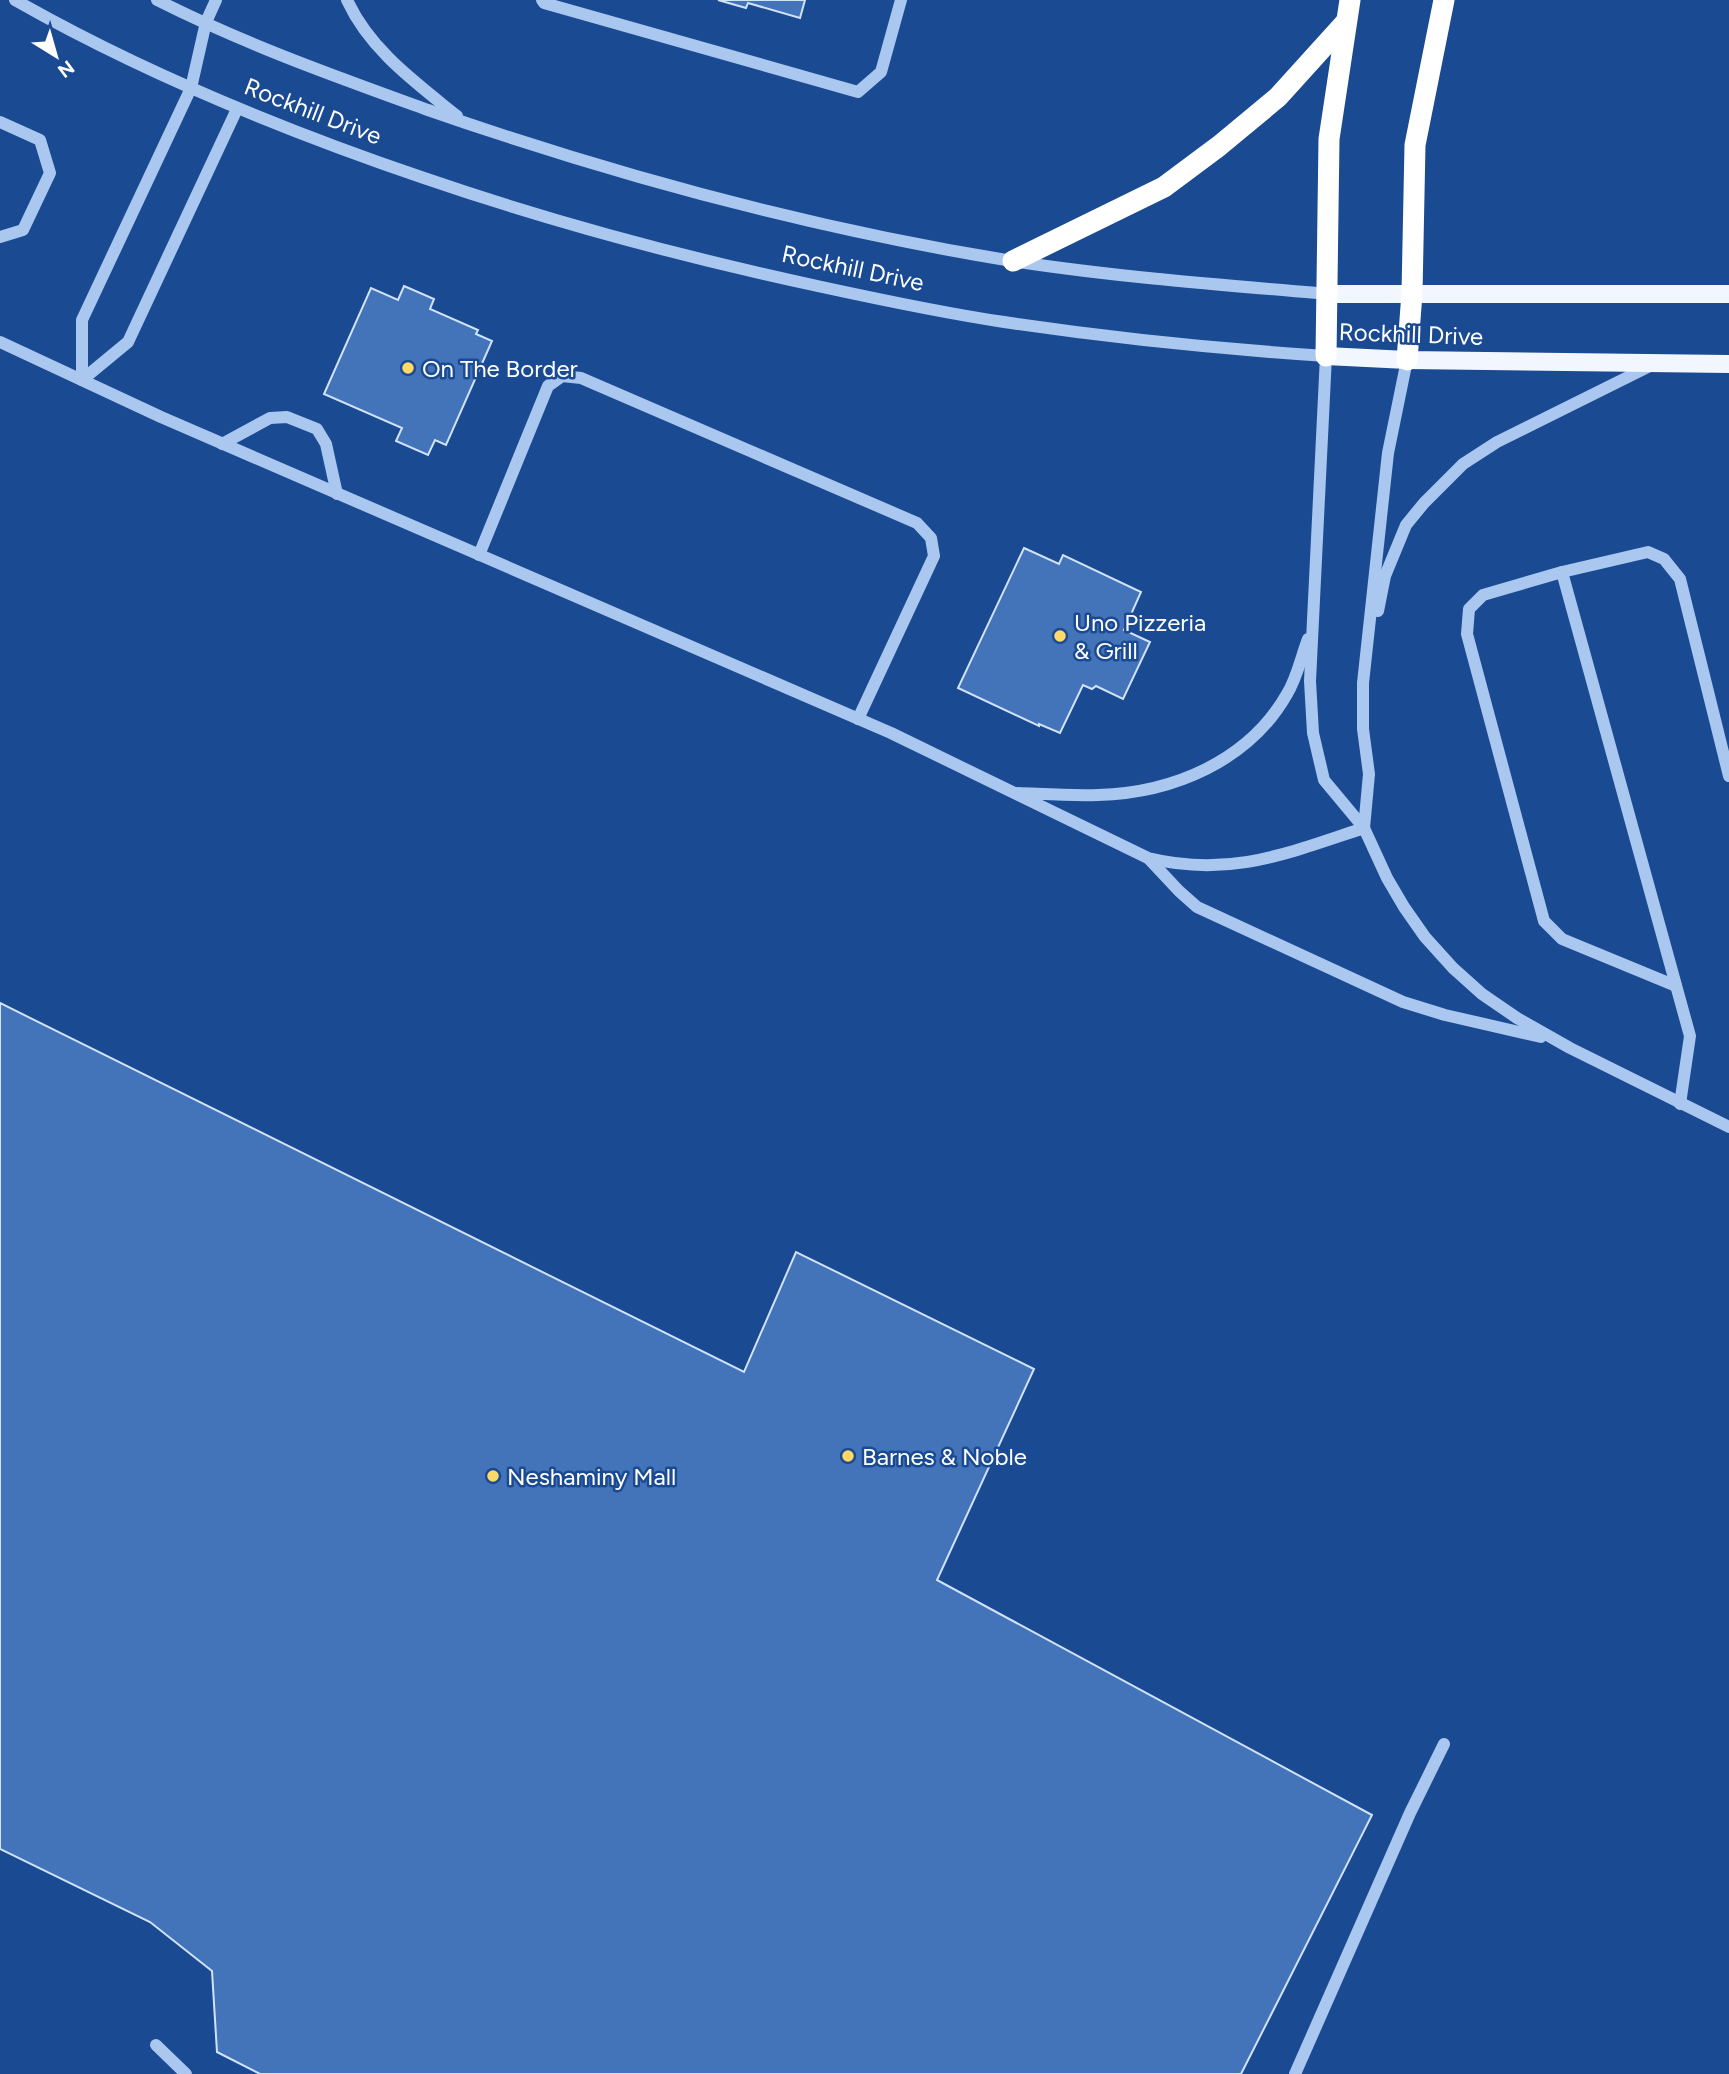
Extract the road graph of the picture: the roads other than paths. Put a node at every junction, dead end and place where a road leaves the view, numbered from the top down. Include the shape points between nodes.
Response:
1 (15, 0) edge
2 (157, 0) edge
3 (216, 0) edge
4 (347, 0) edge
5 (542, 0) edge
6 (901, 0) edge
7 (1350, 0) edge
8 (1444, 0) edge
9 (206, 22) junction
10 (1345, 23) junction
11 (191, 88) junction
12 (237, 109) junction
13 (0, 122) edge
14 (465, 123) junction
15 (0, 237) edge
16 (1013, 261) junction
17 (1412, 293) junction
18 (1729, 293) edge
19 (1328, 294) junction
20 (0, 342) edge
21 (1326, 356) junction
22 (1407, 360) junction
23 (1655, 363) junction
24 (1729, 364) edge
25 (82, 380) junction
26 (222, 444) junction
27 (337, 494) junction
28 (479, 555) junction
29 (1562, 572) junction
30 (1312, 626) junction
31 (1363, 683) junction
32 (858, 719) junction
33 (1729, 776) edge
34 (1012, 793) junction
35 (1364, 828) junction
36 (1148, 858) junction
37 (1676, 986) junction
38 (1555, 1040) junction
39 (1681, 1104) junction
40 (1729, 1127) edge
41 (1444, 1744) dead end
42 (156, 2045) dead end
43 (186, 2074) edge
44 (1295, 2074) edge

1 - 11 street, Rockhill Drive
2 - 9 street, Rockhill Drive
3 - 9 street
4 - 14 street via 363,28 401,71
5 - 6 street via 858,92 881,72
7 - 10 highway
8 - 17 highway via 1415,145
9 - 11 street
9 - 14 street, Rockhill Drive
10 - 16 highway via 1278,97 1164,187
10 - 19 highway via 1329,139
11 - 12 street, Rockhill Drive
11 - 25 street via 82,320
12 - 21 street, Rockhill Drive via 485,199 744,271 1003,322
12 - 25 street via 128,342
13 - 15 street via 40,141 50,173 23,230
14 - 16 street, Rockhill Drive via 758,209
16 - 19 street, Rockhill Drive
17 - 18 main road, Rockhill Drive
17 - 19 main road, Rockhill Drive
17 - 22 highway
19 - 21 highway
20 - 25 street
21 - 22 main road, Rockhill Drive
21 - 30 street
22 - 23 main road, Rockhill Drive
22 - 31 street via 1388,453
23 - 24 main road, Rockhill Drive
23 - 31 street via 1497,442 1463,464 1424,503 1406,525 1385,576
25 - 26 street
26 - 27 street
26 - 27 street via 270,418 287,417 317,429 326,444
27 - 28 street
28 - 32 street
28 - 32 street via 548,386 562,376 581,378 917,523 931,538 934,556
29 - 33 street via 1648,552 1664,559 1680,579
29 - 37 street
29 - 37 street via 1483,595 1469,609 1467,634 1544,921 1562,939
30 - 34 street via 1289,691 1276,712 1241,748 1213,766 1180,782 1143,790 1099,795
30 - 35 street via 1313,733 1324,780
31 - 35 street via 1369,774
32 - 34 street
34 - 36 street
35 - 36 street via 1262,861 1235,865 1202,867
35 - 38 street via 1404,907 1452,968 1482,994
36 - 38 street via 1197,907 1404,1002
37 - 39 street via 1690,1036
38 - 39 street
39 - 40 street
41 - 44 street
42 - 43 street

